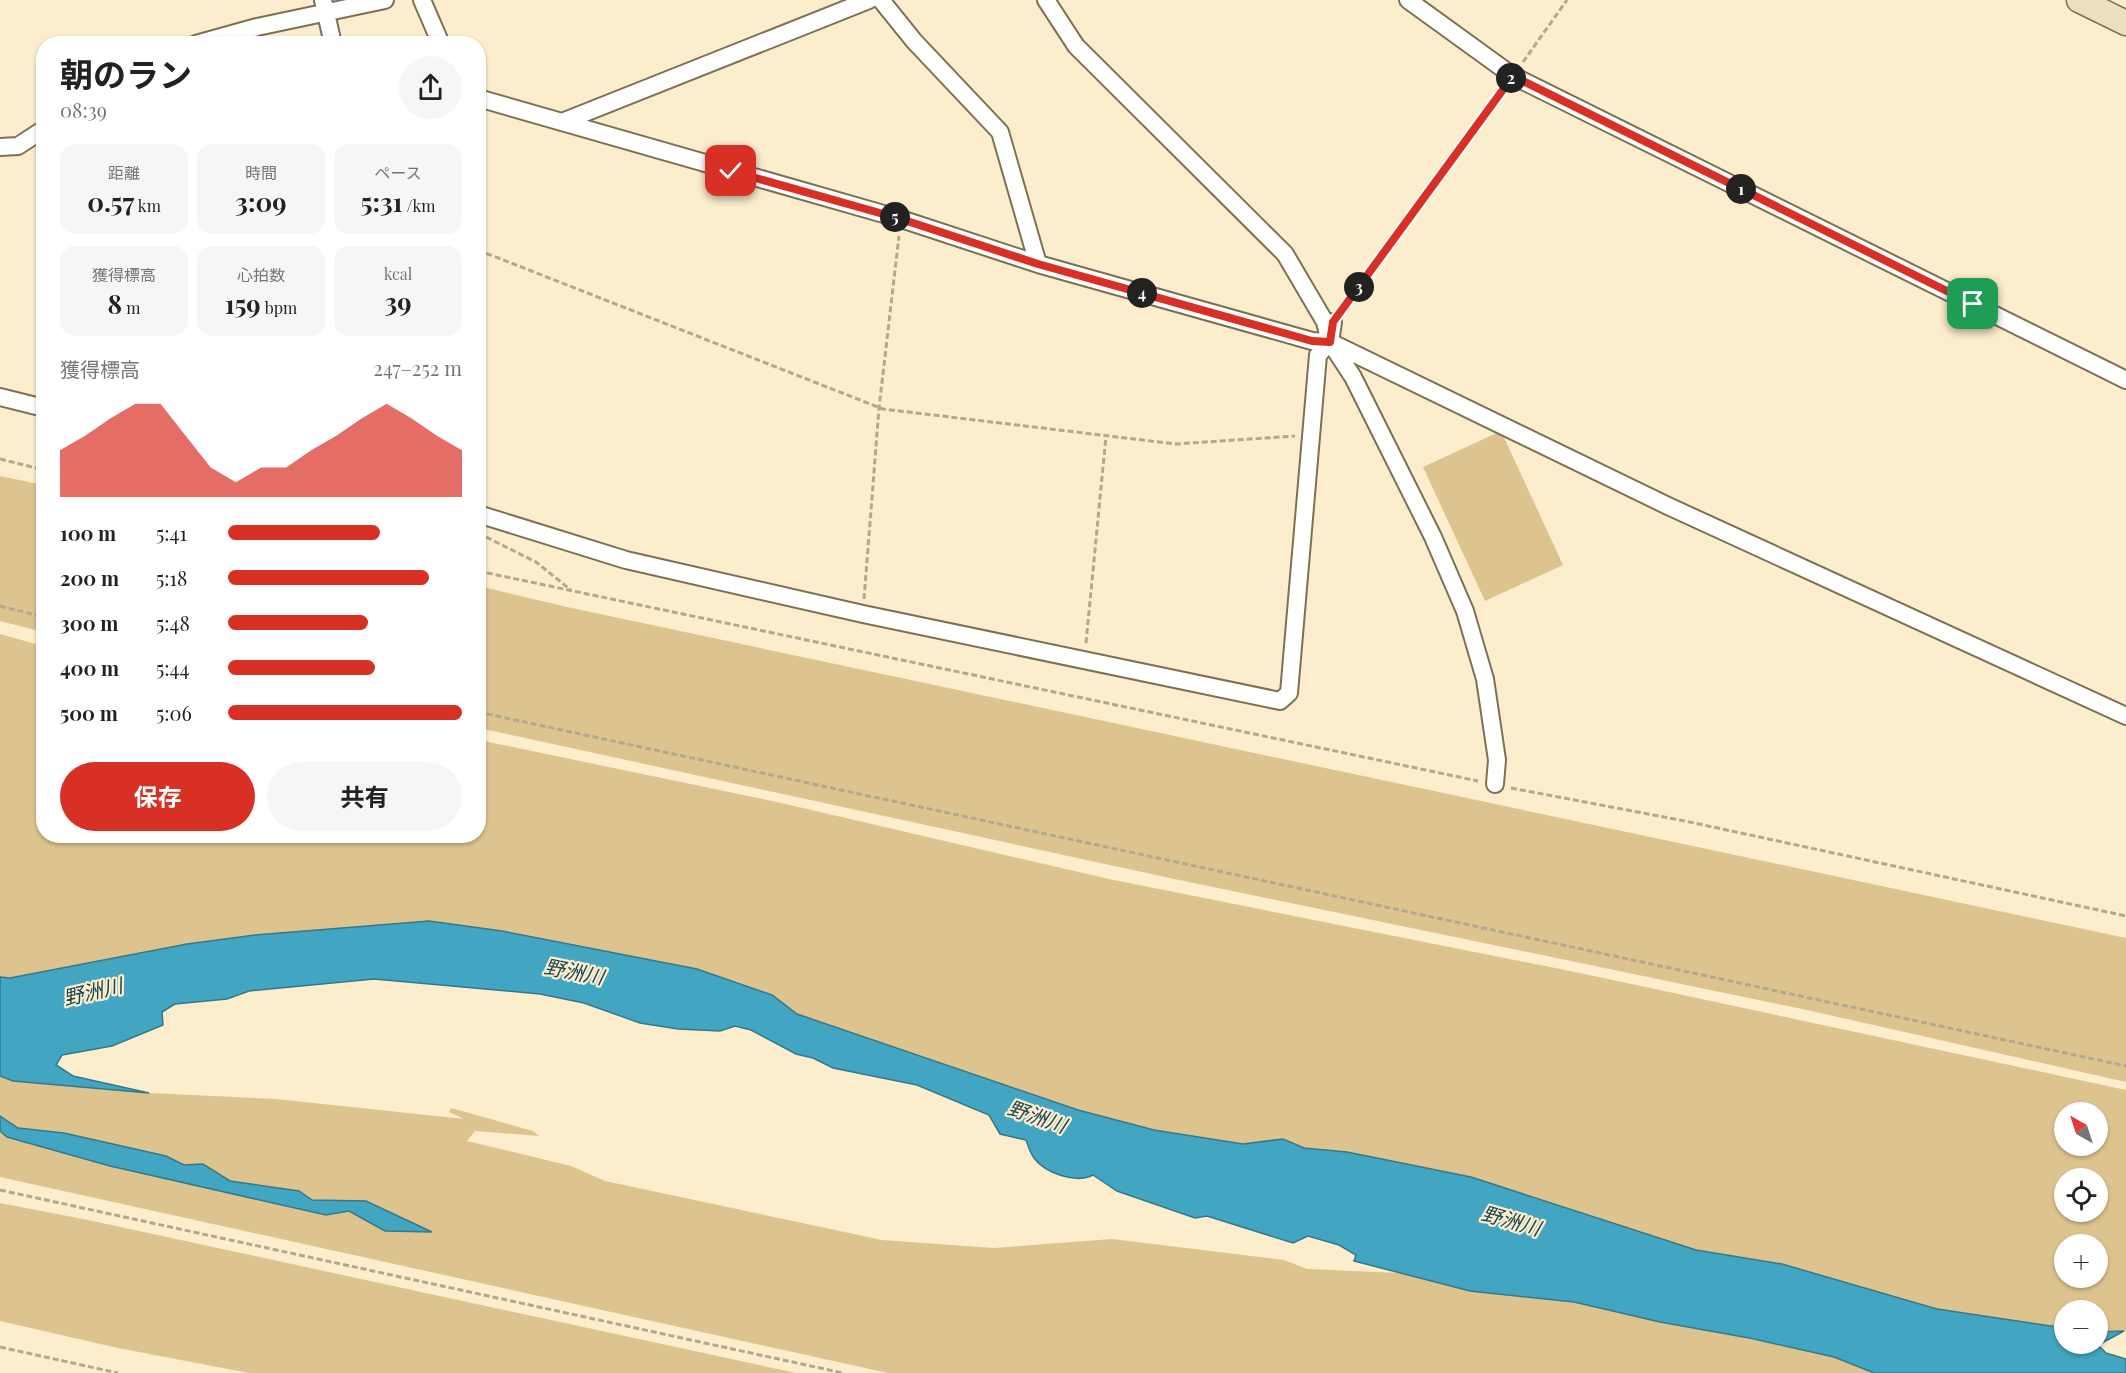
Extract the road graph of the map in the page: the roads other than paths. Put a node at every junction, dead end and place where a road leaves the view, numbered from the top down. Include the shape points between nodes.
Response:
1 (385, 0) edge
2 (422, 0) edge
3 (869, 0) edge
4 (881, 0) edge
5 (1046, 0) edge
6 (1408, 0) edge
7 (2079, 0) edge
8 (326, 6) edge
9 (2126, 23) edge
10 (257, 35) edge
11 (332, 36) edge
12 (438, 36) edge
13 (486, 100) edge
14 (562, 122) junction
15 (36, 134) edge
16 (0, 147) edge
17 (1038, 264) junction
18 (1333, 322) road end
19 (1330, 342) junction
20 (2126, 380) edge
21 (0, 397) edge
22 (36, 406) edge
23 (486, 516) edge
24 (2126, 716) edge
25 (1495, 784) road end

1 - 8 street
2 - 12 street
3 - 14 street
4 - 17 street via 1000,132
5 - 19 street via 1076,46 1285,254 1325,322
6 - 20 street via 1513,76
7 - 9 street
8 - 10 street
8 - 11 street
13 - 14 street
14 - 17 street via 901,219
15 - 16 street via 18,146
17 - 19 street via 1312,341
18 - 19 street
19 - 23 street via 1318,356 1289,693 1280,701 626,560
19 - 24 street via 1668,506
19 - 25 street via 1353,376 1465,611 1485,679 1497,760
21 - 22 street

